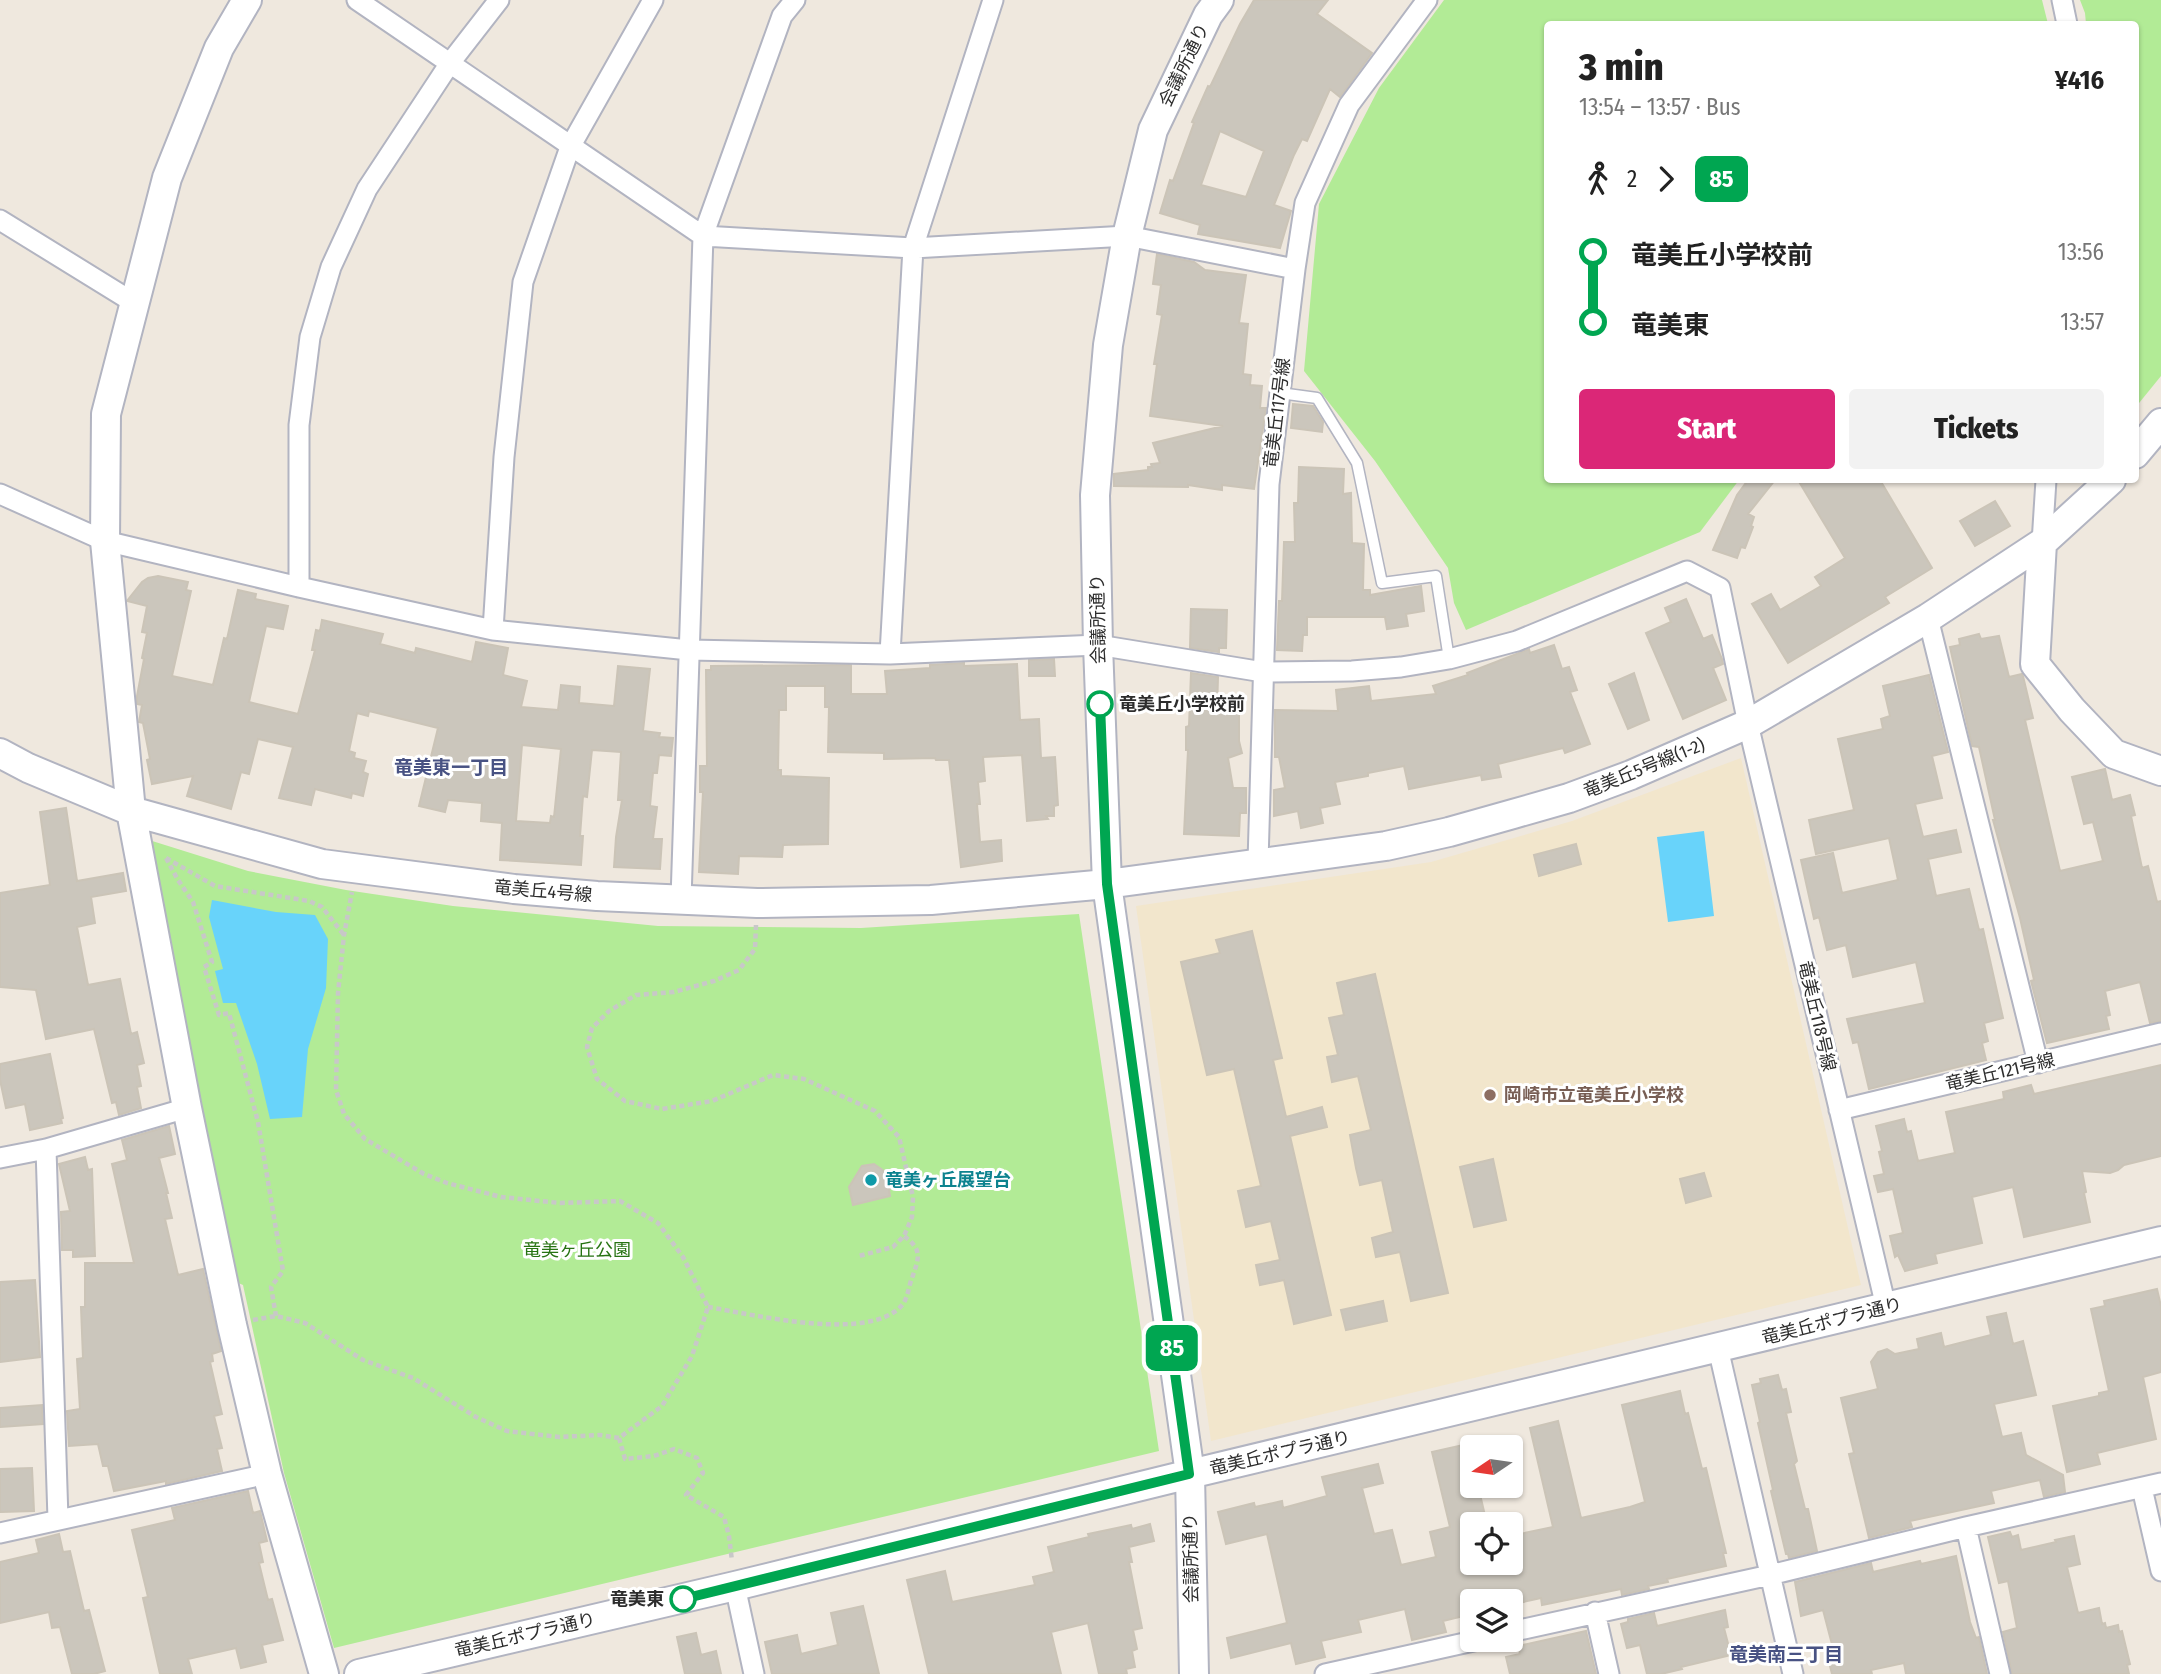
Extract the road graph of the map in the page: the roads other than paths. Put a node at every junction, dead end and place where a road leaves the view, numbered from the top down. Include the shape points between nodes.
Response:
1 (247, 0) edge
2 (357, 0) edge
3 (499, 0) edge
4 (653, 0) edge
5 (795, 0) edge
6 (993, 0) edge
7 (1219, 0) edge
8 (1427, 0) edge
9 (2062, 0) edge
10 (2066, 21) edge
11 (450, 63) junction
12 (570, 147) junction
13 (0, 220) edge
14 (703, 236) junction
15 (1127, 236) junction
16 (913, 248) junction
17 (1295, 269) junction
18 (136, 304) junction
19 (1280, 393) junction
20 (2161, 423) edge
21 (2139, 449) edge
22 (2046, 483) edge
23 (2108, 483) edge
24 (0, 494) edge
25 (105, 541) junction
26 (2042, 543) junction
27 (299, 587) junction
28 (1928, 618) junction
29 (493, 630) junction
30 (1098, 645) junction
31 (689, 650) junction
32 (890, 654) junction
33 (1449, 659) junction
34 (1263, 672) junction
35 (1748, 724) junction
36 (0, 753) edge
37 (2161, 771) edge
38 (131, 811) junction
39 (1258, 862) junction
40 (1107, 884) junction
41 (681, 899) junction
42 (2161, 1033) edge
43 (2038, 1063) junction
44 (187, 1108) junction
45 (1839, 1110) junction
46 (46, 1149) junction
47 (0, 1158) edge
48 (2161, 1241) edge
49 (1886, 1307) junction
50 (1718, 1348) junction
51 (268, 1474) junction
52 (1189, 1474) junction
53 (2161, 1483) edge
54 (2142, 1488) junction
55 (58, 1519) junction
56 (1966, 1527) junction
57 (0, 1533) edge
58 (2161, 1571) edge
59 (1770, 1575) junction
60 (735, 1587) junction
61 (1595, 1612) junction
62 (1523, 1629) edge
63 (1460, 1646) edge
64 (1401, 1666) edge
65 (324, 1674) edge
66 (359, 1674) edge
67 (754, 1674) edge
68 (1194, 1674) edge
69 (1325, 1674) edge
70 (1609, 1674) edge
71 (1793, 1674) edge
72 (2000, 1674) edge

1 - 18 street via 219,48 167,178
2 - 11 street
3 - 11 street
4 - 12 street
5 - 14 street via 782,16
6 - 16 street
7 - 15 street, 会議所通り via 1153,130
8 - 17 street, 竜美丘117号線 via 1349,105 1305,203
9 - 10 street
11 - 12 street
11 - 27 street via 367,189 331,267 310,337 299,425
12 - 14 street
12 - 29 street via 523,282
13 - 18 street
14 - 16 street
14 - 31 street
15 - 16 street
15 - 17 street
15 - 30 street, 会議所通り via 1108,345 1095,495
16 - 32 street
17 - 19 street, 竜美丘117号線
18 - 25 street via 106,414
19 - 33 lane via 1317,398 1357,463 1382,583 1436,576
19 - 34 street, 竜美丘117号線 via 1269,484
20 - 21 street
22 - 26 street
23 - 26 street, 竜美丘5号線(1-2)
24 - 25 street
25 - 27 street
25 - 38 street
26 - 28 street, 竜美丘5号線(1-2)
26 - 37 street via 2035,664 2114,754
27 - 29 street
28 - 35 street, 竜美丘5号線(1-2)
28 - 43 street
29 - 31 street
30 - 32 street
30 - 34 street
30 - 40 street, 会議所通り
31 - 32 street
31 - 41 street
33 - 34 street via 1352,671
33 - 35 street, 竜美丘118号線 via 1517,641 1687,571 1720,588
34 - 39 street, 竜美丘117号線
35 - 39 street, 竜美丘5号線(1-2) via 1631,775 1513,814 1386,846
35 - 45 street, 竜美丘118号線
36 - 38 street, 竜美丘4号線
38 - 41 street, 竜美丘4号線 via 322,864 514,889
38 - 44 street
39 - 40 street, 竜美丘5号線(1-2)
40 - 41 street, 竜美丘4号線 via 931,900 757,903
40 - 52 street, 会議所通り
42 - 43 street, 竜美丘121号線
43 - 45 street, 竜美丘121号線
44 - 46 street
44 - 51 street
45 - 49 street, 竜美丘118号線
46 - 47 street
46 - 55 street
48 - 49 street, 竜美丘ポプラ通り
49 - 50 street, 竜美丘ポプラ通り
50 - 52 street, 竜美丘ポプラ通り
50 - 59 street
51 - 55 street
51 - 65 street
52 - 60 street, 竜美丘ポプラ通り
52 - 68 street, 会議所通り
53 - 54 street
54 - 56 street
54 - 58 street
55 - 57 street
56 - 59 street
56 - 72 street
59 - 61 street
59 - 71 street
60 - 66 street, 竜美丘ポプラ通り
60 - 67 street
61 - 62 street
61 - 70 street
63 - 64 street
64 - 69 street

